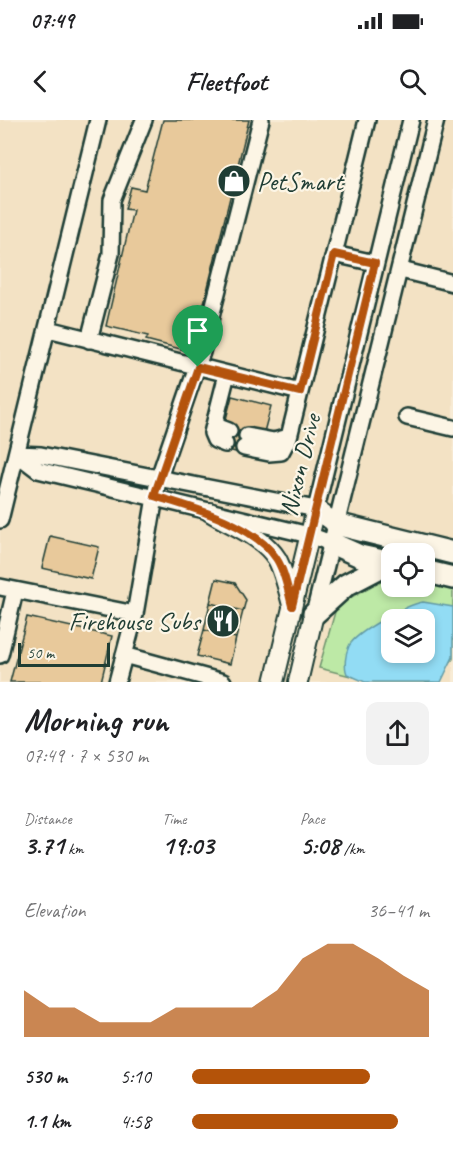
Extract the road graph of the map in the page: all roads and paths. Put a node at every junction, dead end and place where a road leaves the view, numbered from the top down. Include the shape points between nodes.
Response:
1 (98, 120) edge
2 (144, 120) edge
3 (261, 120) edge
4 (367, 120) edge
5 (411, 120) edge
6 (436, 120) edge
7 (334, 254) junction
8 (375, 263) junction
9 (401, 270) junction
10 (453, 283) edge
11 (48, 329) junction
12 (89, 340) junction
13 (198, 367) junction
14 (226, 374) junction
15 (300, 392) junction
16 (407, 417) dead end
17 (453, 429) edge
18 (227, 437) dead end
19 (246, 442) dead end
20 (17, 454) junction
21 (158, 480) junction
22 (154, 496) junction
23 (316, 509) junction
24 (210, 512) junction
25 (0, 520) edge
26 (334, 534) junction
27 (309, 535) junction
28 (453, 553) edge
29 (381, 561) edge
30 (381, 568) edge
31 (435, 574) edge
32 (453, 578) edge
33 (0, 587) edge
34 (15, 591) junction
35 (292, 606) junction
36 (135, 614) junction
37 (314, 614) junction
38 (0, 655) edge
39 (124, 655) junction
40 (117, 682) edge
41 (223, 682) edge
42 (274, 682) edge
43 (298, 682) edge

1 - 11 street
2 - 12 street via 112,200 111,254
3 - 13 street
4 - 7 street
5 - 8 street, Nixon Drive
6 - 9 street, Nixon Drive
7 - 8 street
7 - 15 street
8 - 23 street, Nixon Drive
9 - 10 street
9 - 26 street, Nixon Drive
11 - 12 street
11 - 20 street
12 - 13 street
13 - 14 street
13 - 21 street
14 - 15 street
14 - 18 street via 216,426
15 - 19 street via 281,452 269,453
16 - 17 street
20 - 21 street via 41,455
20 - 22 street via 38,470
20 - 25 street
21 - 22 street
21 - 23 street
22 - 24 street
22 - 36 street
23 - 26 main road
23 - 27 main road, Nixon Drive
24 - 27 street
24 - 35 main road via 269,549 277,559
26 - 27 street
26 - 28 highway
26 - 29 highway via 360,556
26 - 37 street, Nixon Drive
27 - 35 main road, Nixon Drive
30 - 37 highway via 346,585
31 - 32 highway
33 - 34 street
34 - 36 street
34 - 38 street
35 - 42 main road, Nixon Drive
36 - 39 street
37 - 43 main road, Nixon Drive
39 - 40 street
39 - 41 street

